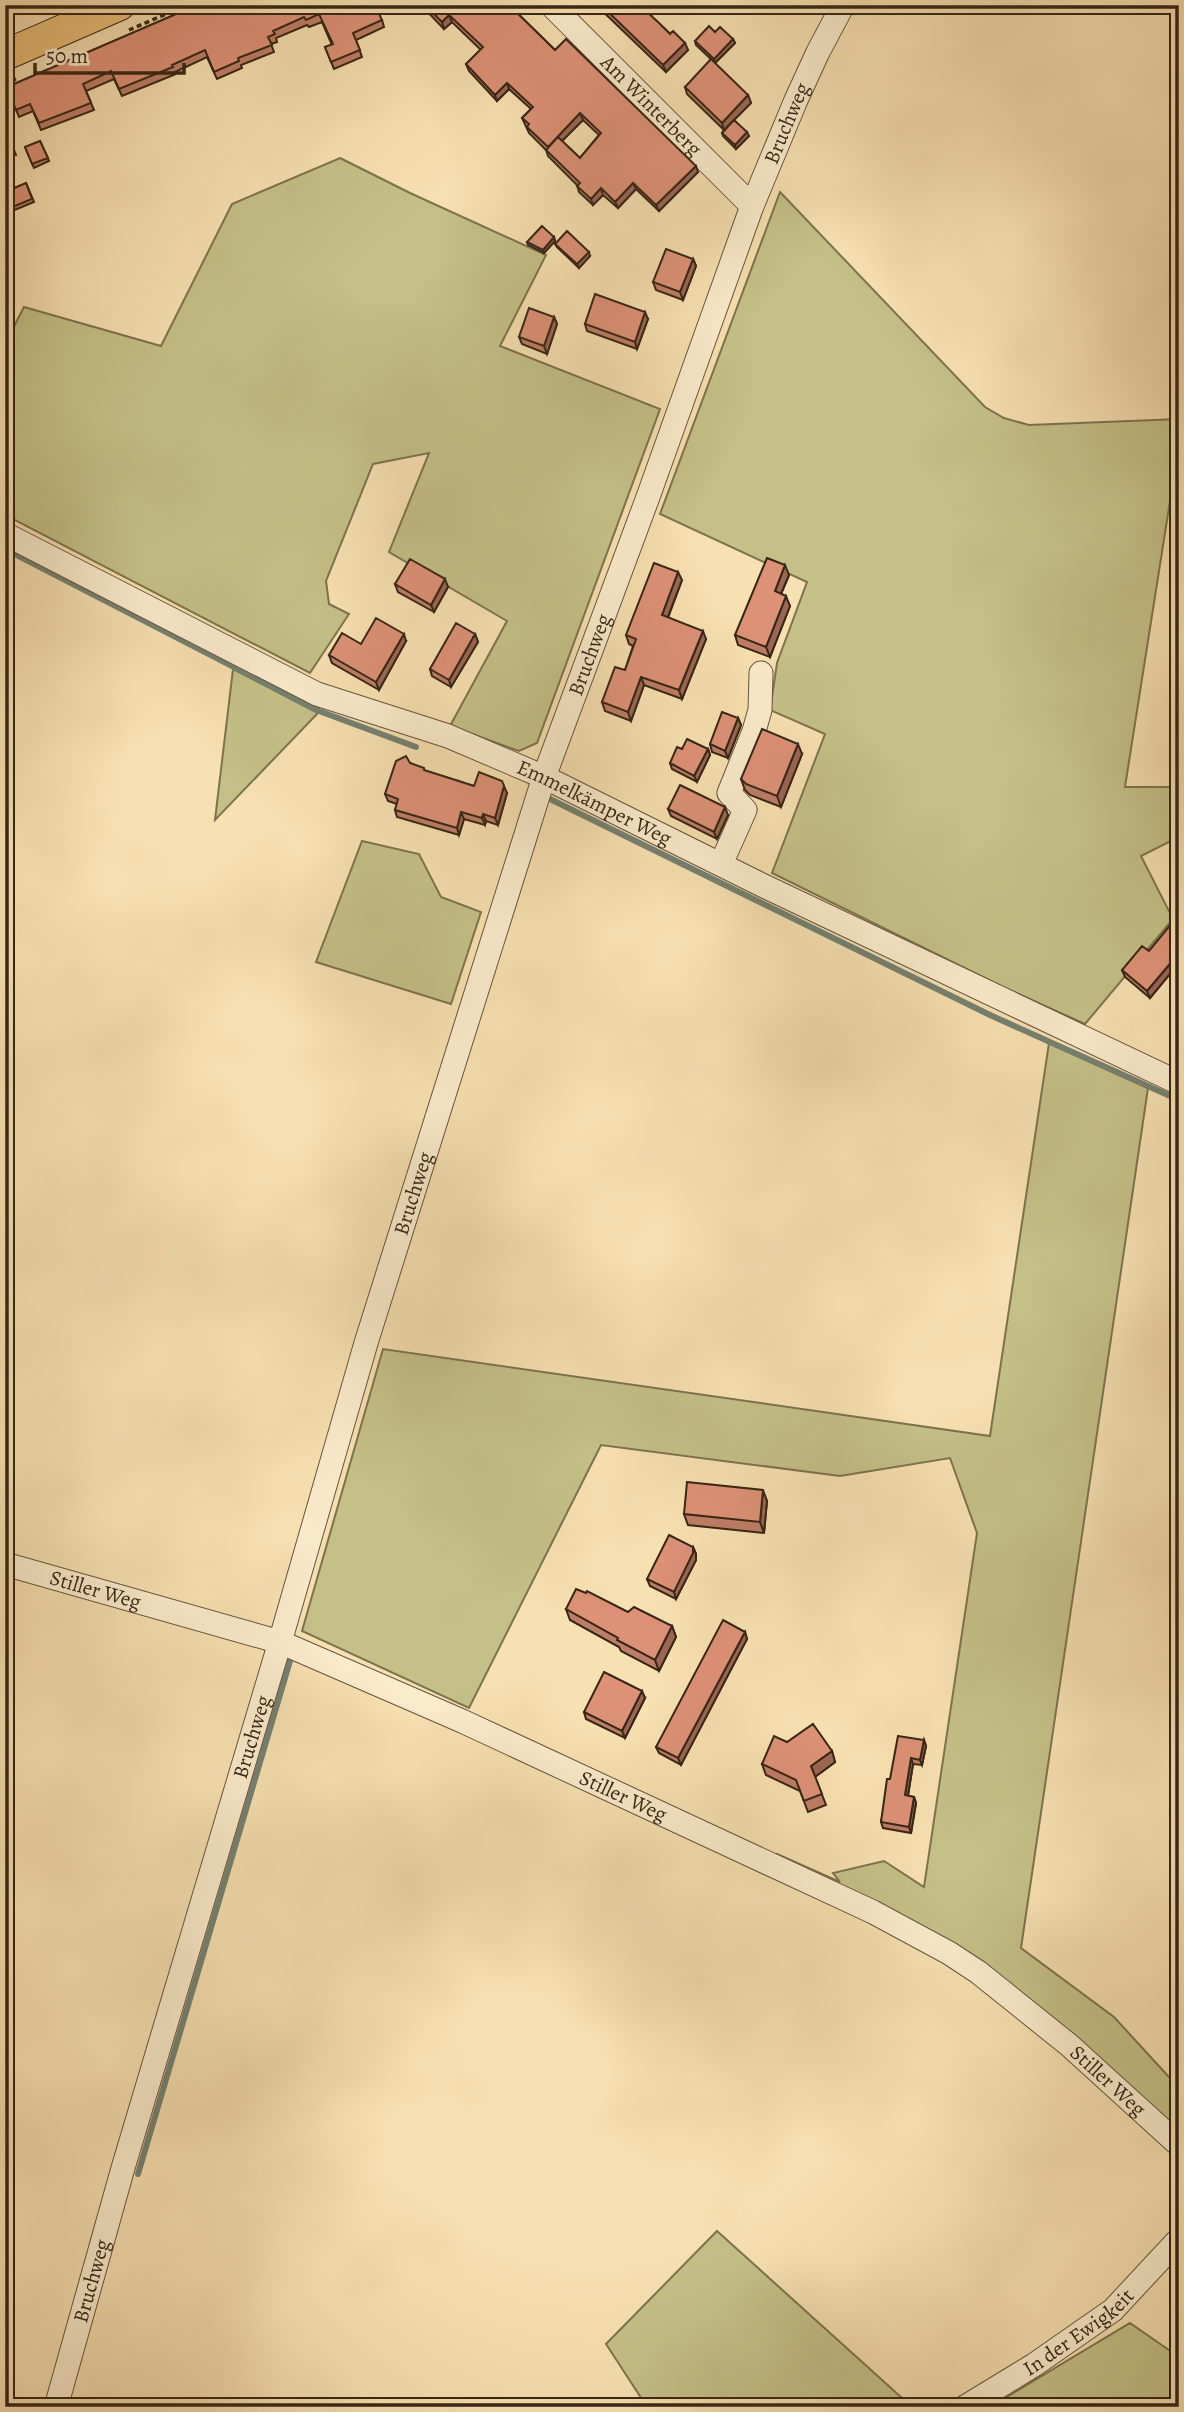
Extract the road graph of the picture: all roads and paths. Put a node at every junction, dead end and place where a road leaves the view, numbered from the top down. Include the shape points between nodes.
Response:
1 (35, 5) edge
2 (120, 5) edge
3 (551, 5) edge
4 (843, 5) edge
5 (5, 18) edge
6 (5, 55) edge
7 (752, 206) junction
8 (5, 534) edge
9 (761, 673) dead end
10 (544, 776) junction
11 (721, 864) junction
12 (1179, 1083) edge
13 (5, 1564) edge
14 (280, 1643) junction
15 (1179, 2145) edge
16 (1179, 2239) edge
17 (55, 2407) edge
18 (965, 2407) edge

1 - 5 path
2 - 6 main road
3 - 7 street, Am Winterberg
4 - 7 street, Bruchweg via 796,100
7 - 10 street, Bruchweg
8 - 10 street, Emmelkämper Weg via 317,694 448,736
9 - 11 street via 760,710 729,793 745,810
10 - 11 street, Emmelkämper Weg
10 - 14 street, Bruchweg via 366,1343
11 - 12 street, Emmelkämper Weg
13 - 14 street, Stiller Weg
14 - 15 street, Stiller Weg via 669,1815 948,1953 1069,2045
14 - 17 street, Bruchweg
16 - 18 street, In der Ewigkeit via 1113,2310

